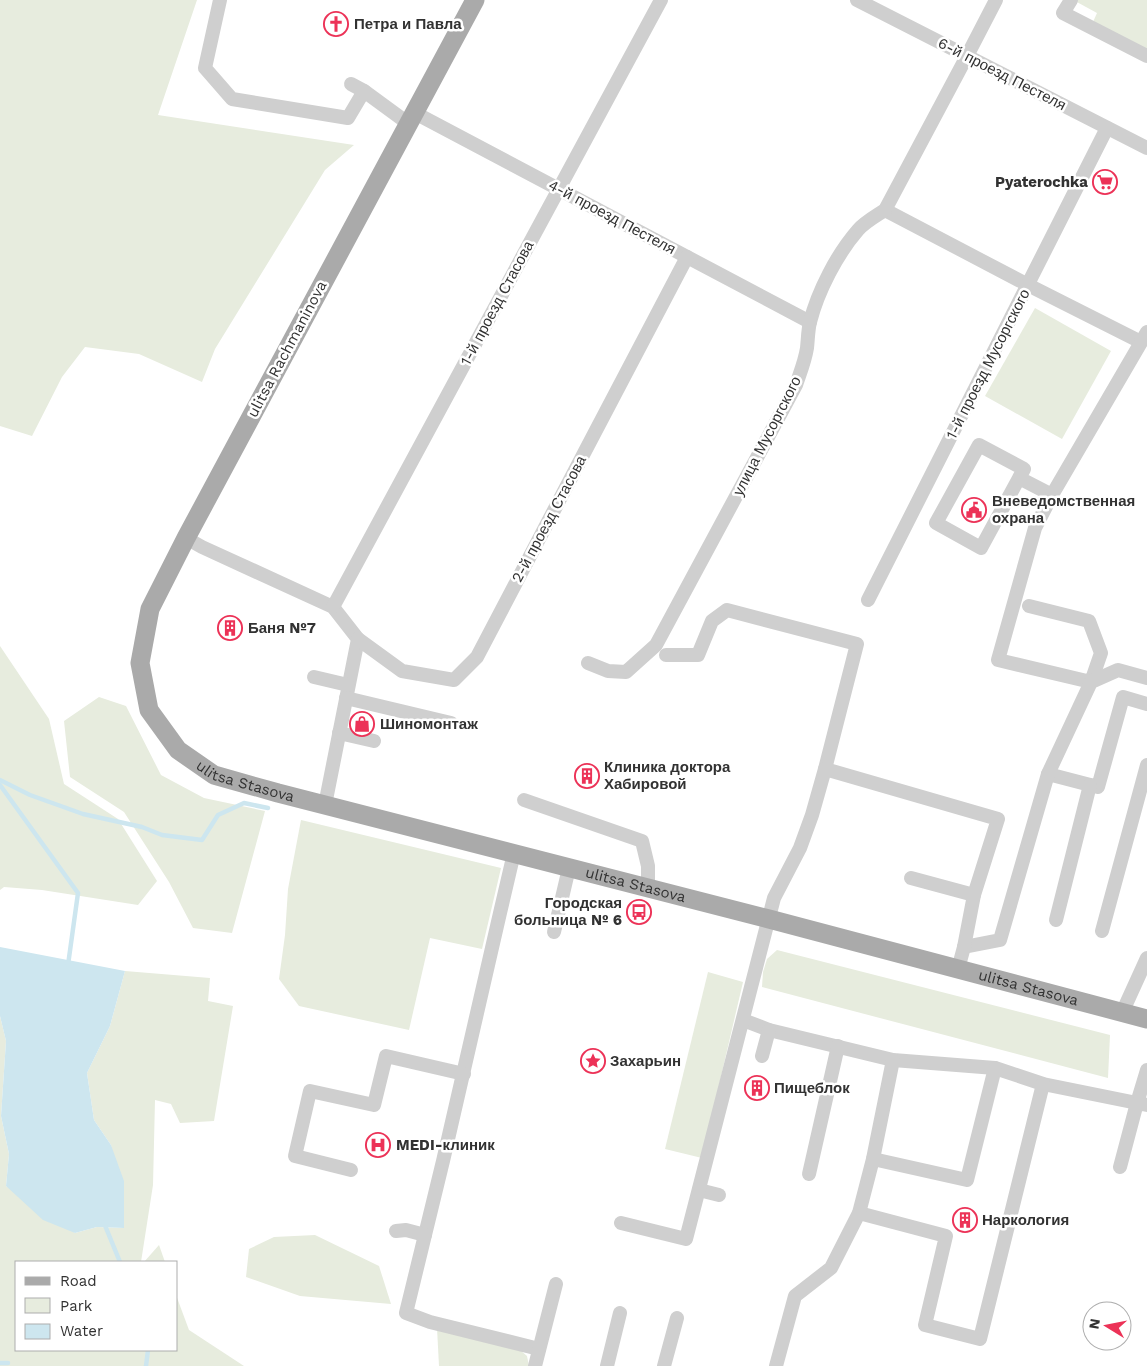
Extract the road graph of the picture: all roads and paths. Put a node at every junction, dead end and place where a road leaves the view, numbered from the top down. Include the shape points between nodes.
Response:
1 (220, 0) edge
2 (475, 0) edge
3 (661, 0) edge
4 (1071, 0) edge
5 (864, 1) edge
6 (992, 1) edge
7 (968, 56) junction
8 (1147, 56) edge
9 (351, 84) dead end
10 (364, 91) junction
11 (412, 118) junction
12 (1107, 128) junction
13 (1147, 148) edge
14 (559, 189) junction
15 (885, 210) junction
16 (687, 257) junction
17 (1028, 285) junction
18 (810, 322) junction
19 (1144, 337) edge
20 (1020, 478) junction
21 (1052, 495) junction
22 (186, 538) junction
23 (868, 600) dead end
24 (1029, 606) dead end
25 (333, 607) junction
26 (358, 638) junction
27 (666, 655) dead end
28 (588, 663) dead end
29 (314, 677) dead end
30 (1147, 678) edge
31 (1091, 682) junction
32 (347, 692) junction
33 (1147, 704) edge
34 (149, 710) joint
35 (451, 723) dead end
36 (339, 733) junction
37 (374, 740) dead end
38 (1147, 765) edge
39 (825, 768) junction
40 (1048, 774) junction
41 (1090, 785) junction
42 (524, 800) dead end
43 (325, 805) junction
44 (514, 853) junction
45 (570, 868) junction
46 (911, 878) dead end
47 (648, 889) junction
48 (974, 895) junction
49 (769, 919) junction
50 (1056, 920) dead end
51 (1102, 931) dead end
52 (554, 932) dead end
53 (964, 947) junction
54 (1147, 958) edge
55 (958, 969) junction
56 (1122, 1013) junction
57 (1147, 1019) edge
58 (743, 1020) junction
59 (770, 1030) junction
60 (838, 1046) junction
61 (762, 1056) dead end
62 (893, 1060) junction
63 (994, 1068) junction
64 (1147, 1070) edge
65 (464, 1074) junction
66 (1042, 1084) junction
67 (1142, 1104) edge
68 (872, 1159) junction
69 (1120, 1167) dead end
70 (352, 1170) dead end
71 (808, 1174) dead end
72 (699, 1190) junction
73 (719, 1195) dead end
74 (859, 1213) junction
75 (620, 1223) dead end
76 (396, 1231) dead end
77 (425, 1235) junction
78 (556, 1284) dead end
79 (620, 1313) dead end
80 (677, 1318) dead end
81 (539, 1349) junction
82 (535, 1366) edge
83 (607, 1366) edge
84 (664, 1366) edge
85 (776, 1366) edge

1 - 10 street via 204,68 232,99 348,118
2 - 11 main road, ulitsa Rachmaninova
3 - 14 street, 1-й проезд Стасова
4 - 8 street via 1063,13
5 - 7 street, 6-й проезд Пестеля
6 - 7 street, улица Мусоргского
7 - 12 street, 6-й проезд Пестеля
7 - 15 street, улица Мусоргского
9 - 10 street, 4-й проезд Пестеля
10 - 11 street, 4-й проезд Пестеля
11 - 14 street, 4-й проезд Пестеля
11 - 22 main road, ulitsa Rachmaninova
12 - 13 street, 6-й проезд Пестеля
12 - 17 street, 1-й проезд Мусоргского
14 - 16 street, 4-й проезд Пестеля
14 - 25 street, 1-й проезд Стасова
15 - 17 street
15 - 18 street, улица Мусоргского via 858,229 843,249 821,291
16 - 18 street, 4-й проезд Пестеля
16 - 26 street, 2-й проезд Стасова via 477,656 454,680 402,671
17 - 19 street
17 - 23 street, 1-й проезд Мусоргского
18 - 28 street, улица Мусоргского via 804,361 796,385 656,645 626,672 608,671
19 - 21 street
20 - 20 street via 1024,470 978,445 936,523 981,548
20 - 21 street
21 - 31 street via 1034,528 998,660
22 - 25 street
22 - 34 main road, ulitsa Rachmaninova via 150,609 140,663
24 - 31 street via 1089,620 1101,653
25 - 26 street
26 - 32 street
27 - 39 street via 698,655 712,621 727,610 857,644
29 - 32 street
30 - 31 street via 1118,670
31 - 40 street
32 - 35 street
32 - 36 street
33 - 41 street via 1123,697 1098,786
34 - 43 main road, ulitsa Stasova via 178,750 214,775
36 - 37 street
36 - 43 street
38 - 51 street
39 - 48 street via 998,819
39 - 49 street via 800,848 774,898
40 - 41 street
40 - 53 street via 1000,940
41 - 50 street
42 - 47 street via 642,841 648,866
43 - 44 main road, ulitsa Stasova
44 - 45 main road, ulitsa Stasova
44 - 65 street via 500,912 496,947
45 - 47 main road, ulitsa Stasova
45 - 52 street
46 - 48 street
47 - 49 main road, ulitsa Stasova
48 - 53 street
49 - 55 main road, ulitsa Stasova
49 - 58 street
53 - 55 street
54 - 56 street
55 - 56 main road, ulitsa Stasova
56 - 57 main road, ulitsa Stasova
58 - 59 street
58 - 72 street
59 - 60 street
59 - 61 street
60 - 62 street
60 - 71 street
62 - 63 street
62 - 68 street
63 - 66 street
63 - 68 street via 967,1180
64 - 67 street
65 - 70 street via 386,1056 374,1105 310,1091 295,1156
65 - 77 street
66 - 67 street
66 - 74 street via 980,1339 925,1325 946,1236
67 - 69 street
68 - 74 street
72 - 73 street
72 - 75 street via 686,1239
74 - 85 street via 831,1268 795,1296
76 - 77 street
77 - 81 street via 406,1313
78 - 81 street
79 - 83 street
80 - 84 street
81 - 82 street

